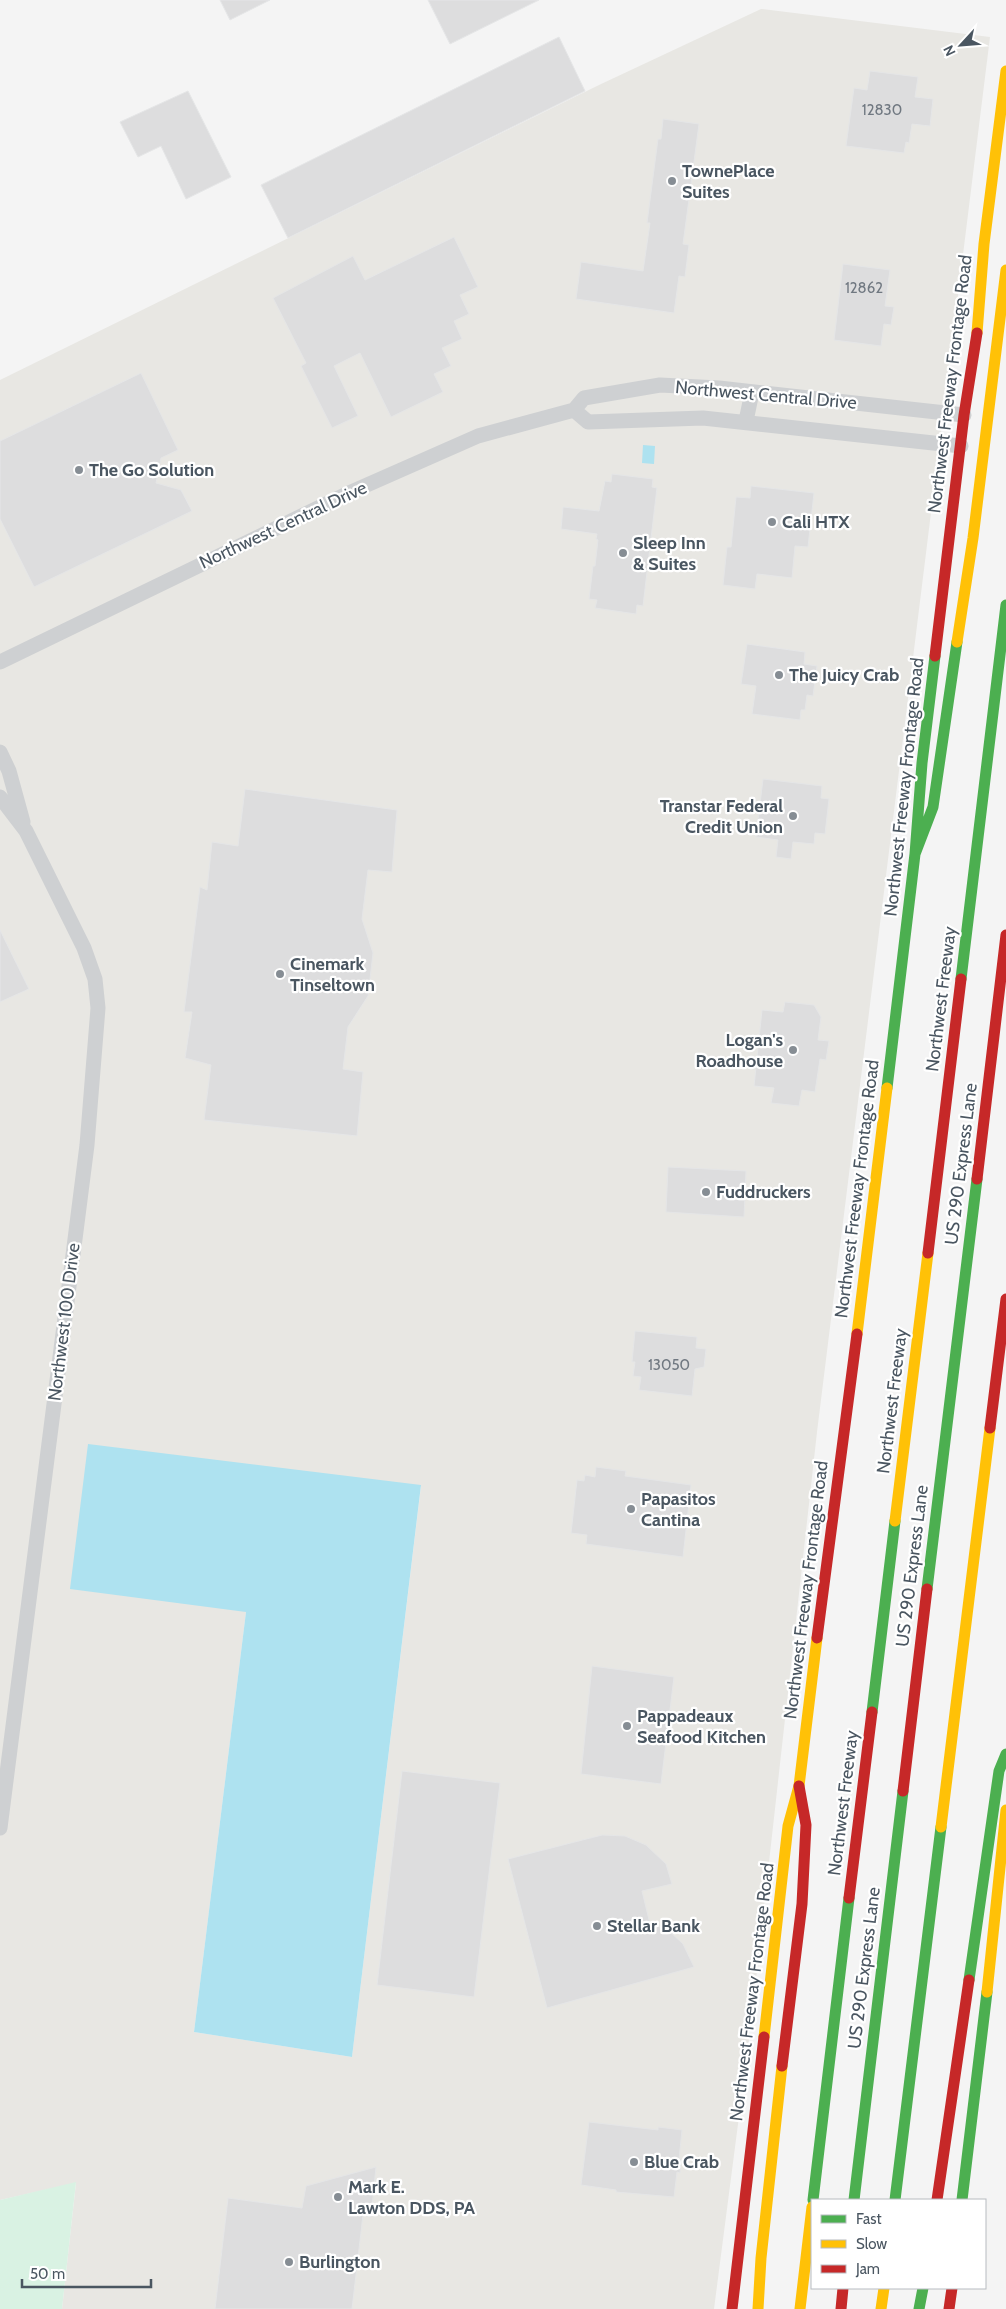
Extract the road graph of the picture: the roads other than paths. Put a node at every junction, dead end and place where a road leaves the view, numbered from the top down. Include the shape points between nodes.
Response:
1 (1006, 71) edge
2 (1006, 270) edge
3 (752, 392) junction
4 (574, 410) junction
5 (964, 415) junction
6 (746, 421) junction
7 (961, 446) junction
8 (1006, 605) edge
9 (0, 662) edge
10 (0, 752) edge
11 (0, 797) edge
12 (26, 831) junction
13 (915, 854) junction
14 (1006, 935) edge
15 (1006, 1299) edge
16 (1006, 1754) edge
17 (799, 1786) junction
18 (1006, 1810) edge
19 (0, 1828) edge
20 (813, 2199) edge
21 (854, 2199) edge
22 (895, 2199) edge
23 (937, 2199) edge
24 (962, 2199) edge
25 (811, 2216) edge
26 (843, 2289) edge
27 (884, 2289) edge
28 (923, 2289) edge
29 (952, 2289) edge
30 (732, 2309) edge
31 (758, 2309) edge
32 (800, 2309) edge
33 (841, 2309) edge
34 (881, 2309) edge
35 (920, 2309) edge
36 (949, 2309) edge

1 - 5 main road, Northwest Freeway Frontage Road via 984,244 976,340
2 - 13 main road via 933,807
3 - 4 street, Northwest Central Drive via 660,385 584,398
3 - 5 street, Northwest Central Drive
3 - 6 street
4 - 6 street, Northwest Central Drive via 588,422 703,418
4 - 9 street, Northwest Central Drive via 478,436 342,496
5 - 7 main road, Northwest Freeway Frontage Road
6 - 7 street, Northwest Central Drive
7 - 13 main road, Northwest Freeway Frontage Road via 920,782
8 - 20 main road, Northwest Freeway
10 - 12 street, Northwest 100 Drive via 9,771
11 - 12 street, Northwest 100 Drive
12 - 19 street, Northwest 100 Drive via 91,964 98,994 98,1015 87,1145
13 - 17 main road, Northwest Freeway Frontage Road
14 - 21 main road, US 290 Express Lane
15 - 22 main road
16 - 23 main road via 998,1780
17 - 30 main road, Northwest Freeway Frontage Road via 788,1826
17 - 31 main road via 806,1825 802,1904
18 - 24 main road
25 - 32 main road
26 - 33 main road
27 - 34 main road
28 - 35 main road
29 - 36 main road

